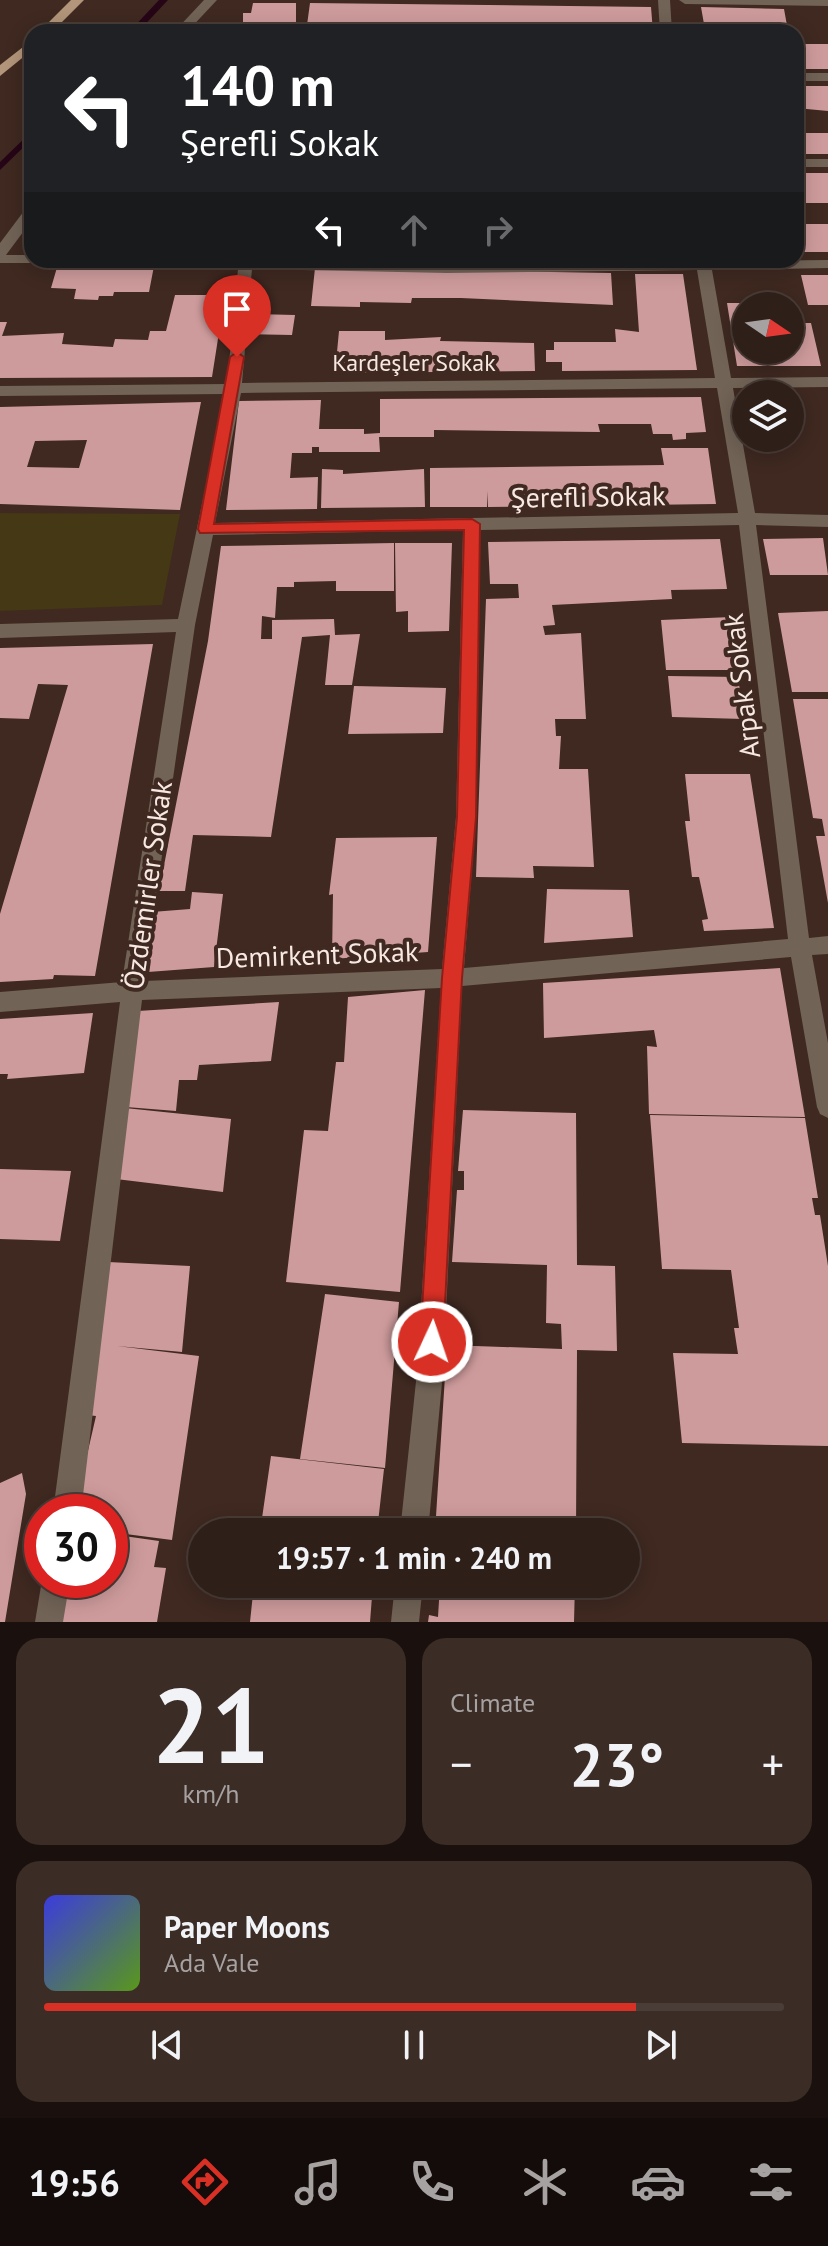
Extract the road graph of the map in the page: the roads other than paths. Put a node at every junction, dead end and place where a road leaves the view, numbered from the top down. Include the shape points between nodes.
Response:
1 (78, 0) edge
2 (211, 0) edge
3 (664, 0) edge
4 (685, 0) edge
5 (828, 2) edge
6 (53, 24) edge
7 (188, 24) edge
8 (666, 24) edge
9 (24, 52) edge
10 (0, 72) edge
11 (804, 77) edge
12 (828, 77) edge
13 (804, 163) edge
14 (828, 163) edge
15 (24, 221) edge
16 (0, 253) edge
17 (0, 259) edge
18 (24, 259) edge
19 (804, 264) edge
20 (828, 264) edge
21 (244, 268) edge
22 (418, 268) edge
23 (484, 268) edge
24 (704, 268) edge
25 (828, 382) edge
26 (724, 384) junction
27 (234, 388) junction
28 (0, 391) edge
29 (747, 519) junction
30 (828, 521) edge
31 (472, 524) junction
32 (206, 529) junction
33 (186, 625) junction
34 (0, 631) edge
35 (828, 945) edge
36 (800, 947) junction
37 (452, 978) junction
38 (132, 991) junction
39 (0, 1002) edge
40 (828, 1107) edge
41 (69, 1494) edge
42 (415, 1518) edge
43 (53, 1598) edge
44 (408, 1598) edge
45 (49, 1622) edge
46 (405, 1622) edge

1 - 6 main road
2 - 7 street
3 - 8 street
4 - 5 street
9 - 10 main road
11 - 12 street
13 - 14 street
15 - 16 street
17 - 18 street
19 - 20 street
21 - 27 street, Özdemirler Sokak
22 - 23 street
24 - 26 street, Arpak Sokak
25 - 26 street, Kardeşler Sokak
26 - 27 street, Kardeşler Sokak
26 - 29 street, Arpak Sokak
27 - 28 street, Kardeşler Sokak
27 - 32 street, Özdemirler Sokak
29 - 30 street, Şerefli Sokak
29 - 31 street, Şerefli Sokak
29 - 36 street, Arpak Sokak
31 - 32 street, Şerefli Sokak
31 - 37 street via 466,817
32 - 33 street, Özdemirler Sokak
33 - 34 street
33 - 38 street, Özdemirler Sokak
35 - 36 street, Demirkent Sokak
36 - 37 street, Demirkent Sokak
36 - 40 street, Arpak Sokak
37 - 38 street, Demirkent Sokak
37 - 42 street via 430,1372
38 - 39 street, Demirkent Sokak
38 - 41 street, Özdemirler Sokak
43 - 45 street
44 - 46 street

